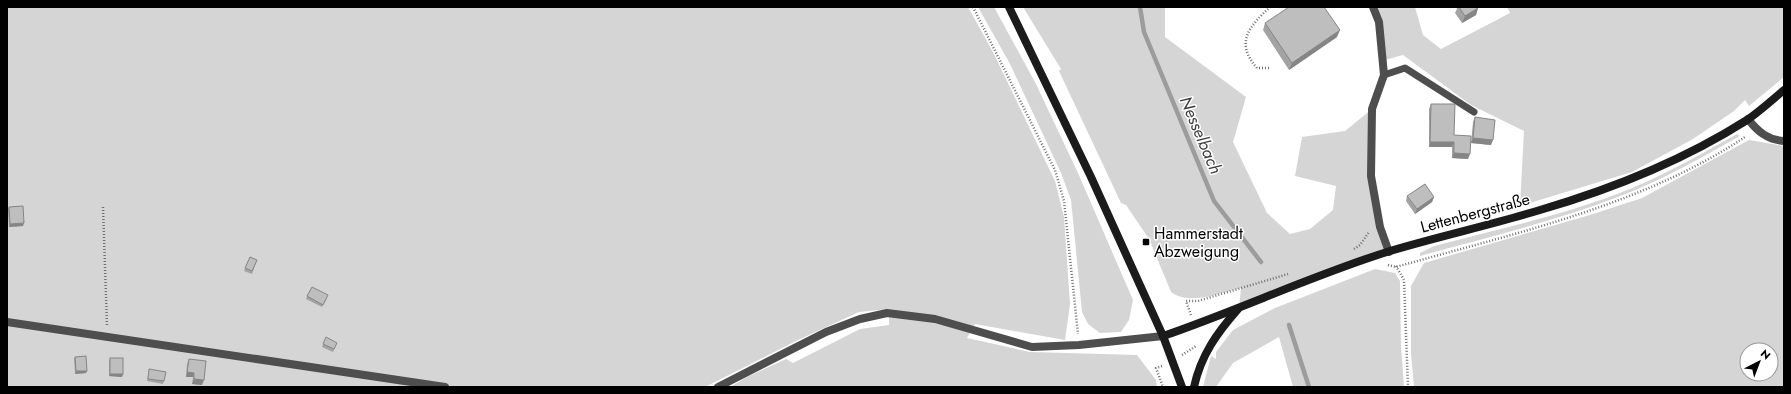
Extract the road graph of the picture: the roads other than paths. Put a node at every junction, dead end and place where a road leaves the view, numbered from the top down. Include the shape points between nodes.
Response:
1 (1009, 7) edge
2 (1373, 7) edge
3 (1384, 75) junction
4 (1784, 90) edge
5 (1474, 112) dead end
6 (1748, 119) junction
7 (1784, 142) edge
8 (1389, 252) junction
9 (1239, 308) junction
10 (7, 322) edge
11 (1163, 336) junction
12 (445, 387) edge
13 (718, 387) edge
14 (1182, 387) edge
15 (1194, 387) edge

1 - 11 street via 1088,170
2 - 3 street via 1379,22
3 - 5 lane via 1405,68
3 - 8 street via 1372,109 1371,176 1380,227
4 - 6 street, Lettenbergstraße
6 - 7 street via 1756,130 1773,140
6 - 8 street, Lettenbergstraße via 1692,150 1619,184 1541,210
8 - 9 street, Lettenbergstraße
9 - 11 street, Lettenbergstraße
9 - 15 street via 1208,346
10 - 12 street
11 - 13 street via 1032,347 935,319 887,313 860,319 826,332
11 - 14 street

